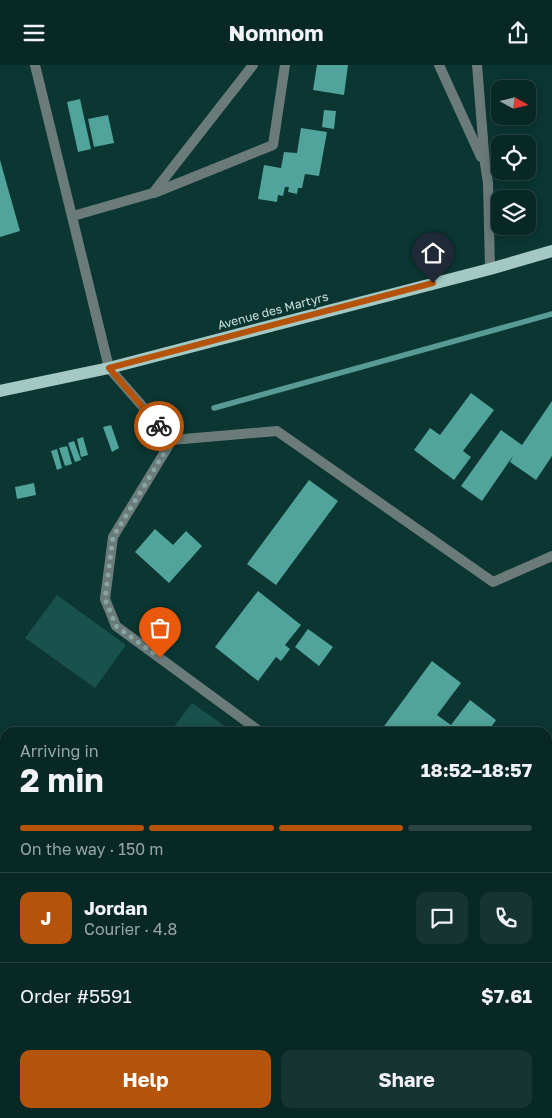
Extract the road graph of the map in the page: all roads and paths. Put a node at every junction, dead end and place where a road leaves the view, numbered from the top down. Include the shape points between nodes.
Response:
1 (35, 65) edge
2 (252, 65) edge
3 (285, 65) edge
4 (439, 65) edge
5 (477, 65) edge
6 (484, 164) junction
7 (153, 193) junction
8 (73, 216) junction
9 (552, 251) edge
10 (490, 269) junction
11 (109, 368) junction
12 (0, 391) edge
13 (172, 440) junction
14 (552, 556) edge
15 (254, 727) edge

1 - 8 street
2 - 7 street
3 - 7 street via 273,145
4 - 6 street
5 - 6 street
6 - 10 street via 488,183
7 - 8 street
8 - 11 street
9 - 10 main road, Avenue des Martyrs
10 - 11 main road, Avenue des Martyrs
11 - 12 main road, Avenue des Martyrs
11 - 13 street
13 - 14 street via 277,431 493,582
13 - 15 street via 113,537 105,599 116,626

